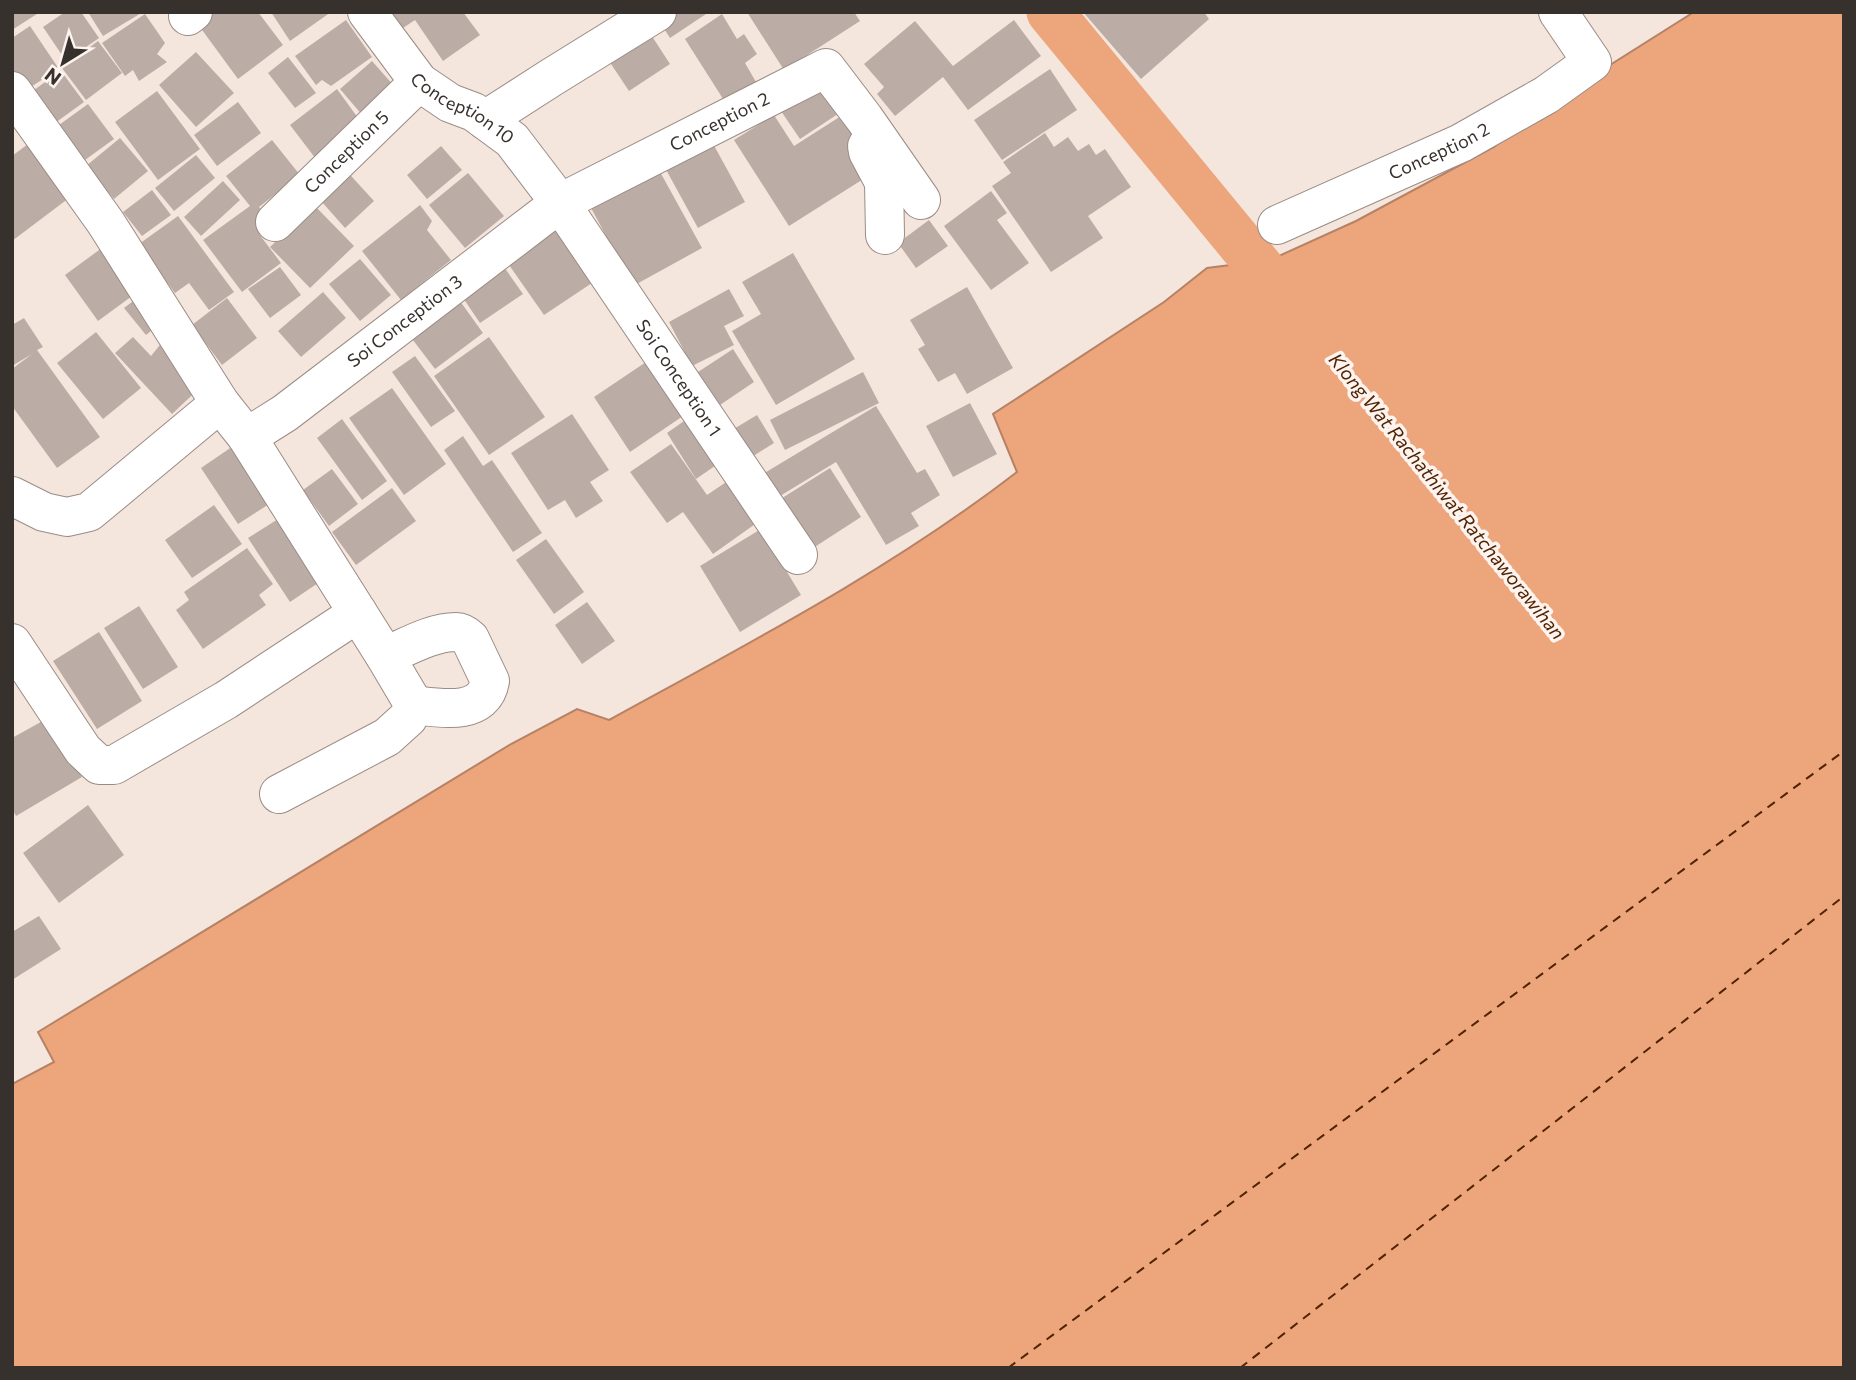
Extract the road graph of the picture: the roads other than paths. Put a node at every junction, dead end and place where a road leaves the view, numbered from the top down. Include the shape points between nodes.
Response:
1 (367, 12) edge
2 (657, 12) edge
3 (1559, 12) edge
4 (419, 82) junction
5 (12, 91) edge
6 (864, 118) junction
7 (485, 120) junction
8 (921, 201) dead end
9 (560, 203) junction
10 (275, 222) dead end
11 (1277, 225) dead end
12 (885, 235) dead end
13 (220, 403) junction
14 (247, 437) junction
15 (12, 496) edge
16 (797, 555) dead end
17 (358, 613) junction
18 (12, 643) edge
19 (386, 656) junction
20 (414, 705) junction
21 (279, 794) dead end

1 - 4 street, Conception 10
2 - 7 street
3 - 11 street, Conception 2 via 1592,62 1546,95 1461,143
4 - 7 street, Conception 10
4 - 10 street, Conception 5
5 - 13 street via 106,223
6 - 8 street, Conception 2
6 - 9 street, Conception 2 via 826,68
6 - 12 street via 868,152 884,182
7 - 9 street, Conception 10 via 512,140
9 - 14 street, Soi Conception 3 via 285,413
9 - 16 street, Soi Conception 1
13 - 14 street
13 - 15 street via 89,512 67,517 44,512
14 - 17 street
17 - 18 street via 226,700 107,766 99,765 83,750
17 - 19 street
19 - 20 street
19 - 20 street via 437,635 458,632 470,639 490,681 483,697 450,710
20 - 21 street via 408,718 387,737

